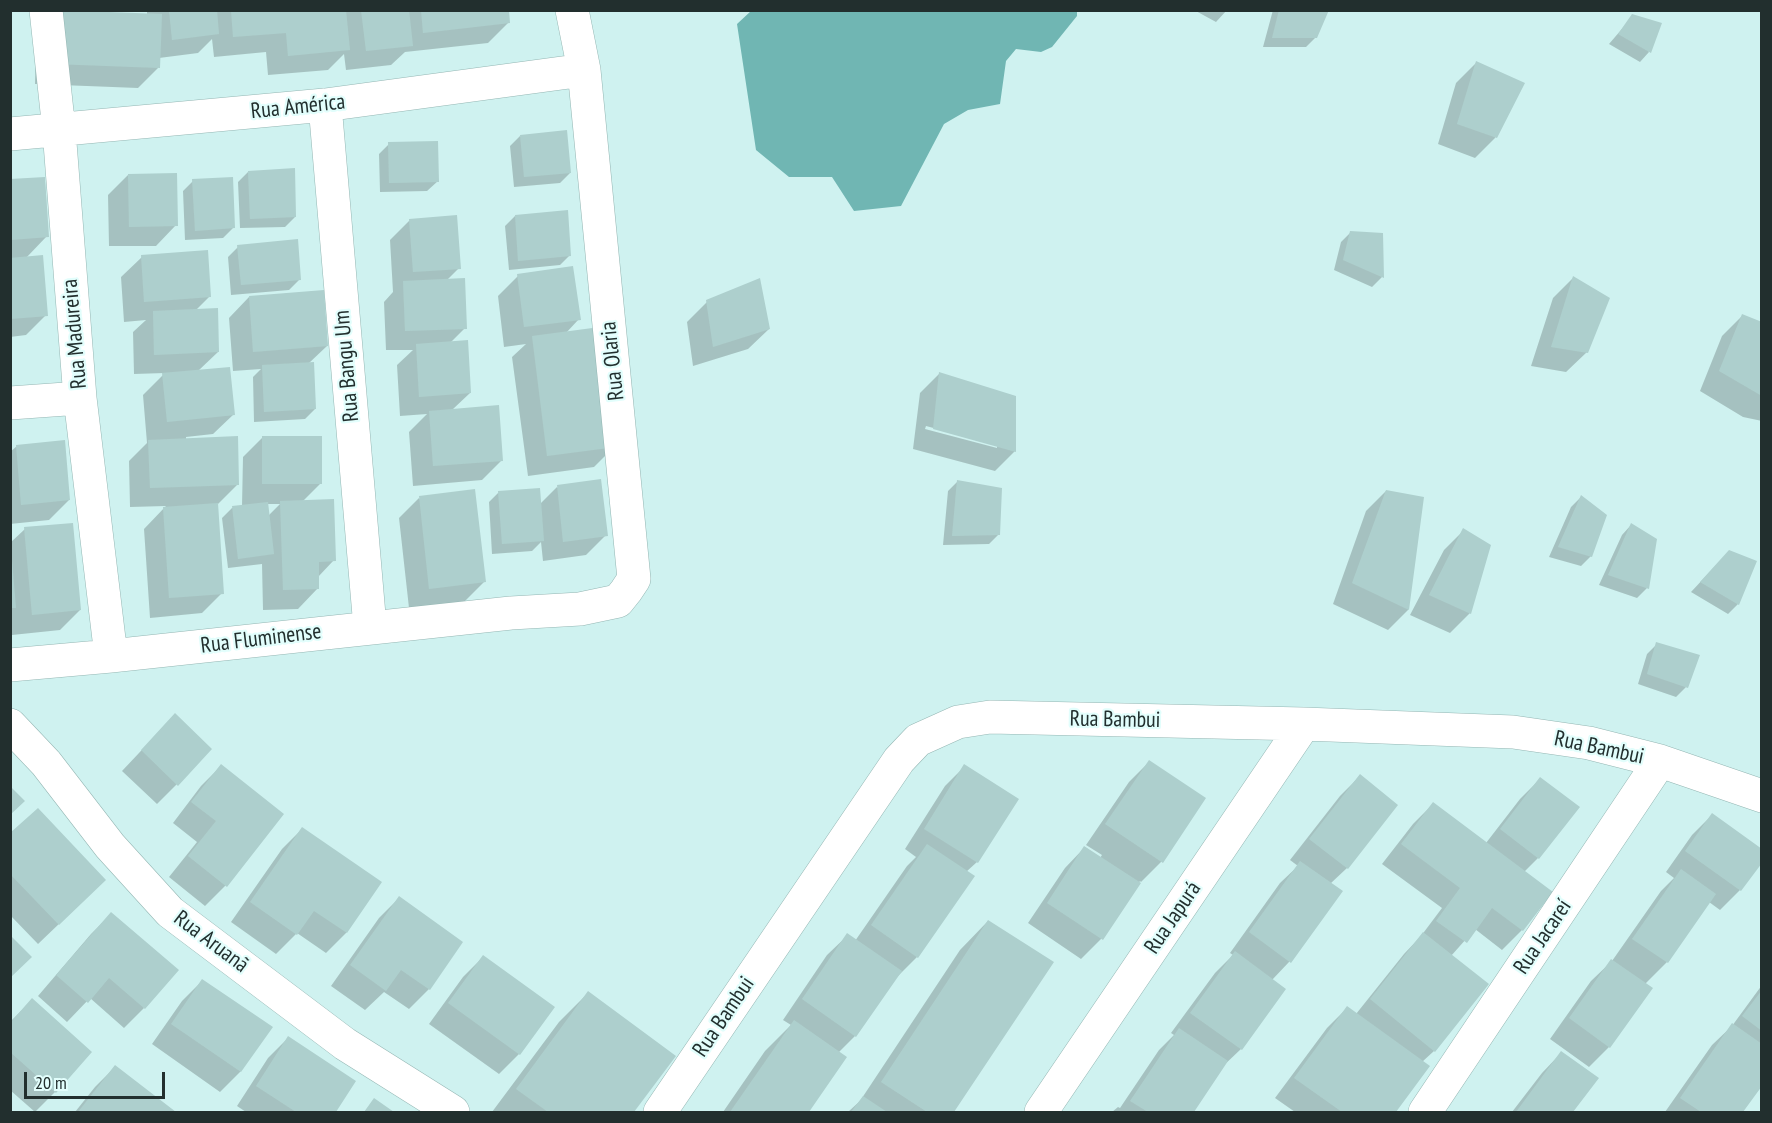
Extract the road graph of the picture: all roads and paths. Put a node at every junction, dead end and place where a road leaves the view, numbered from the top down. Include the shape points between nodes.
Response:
1 (46, 10) edge
2 (572, 10) edge
3 (584, 70) junction
4 (326, 105) junction
5 (59, 130) junction
6 (10, 134) edge
7 (80, 398) junction
8 (10, 403) edge
9 (511, 613) joint
10 (370, 627) junction
11 (111, 656) junction
12 (10, 665) edge
13 (1304, 724) junction
14 (10, 725) edge
15 (1660, 761) junction
16 (1761, 795) edge
17 (453, 1113) edge
18 (660, 1113) edge
19 (1041, 1113) edge
20 (1425, 1113) edge

1 - 5 street, Rua Madureira
2 - 3 street, Rua Olaria
3 - 4 street, Rua América
3 - 9 street, Rua Olaria via 634,579 618,601 597,607
4 - 5 street, Rua América
4 - 10 street, Rua Bangu Um
5 - 6 street, Rua América
5 - 7 street, Rua Madureira
7 - 8 street
7 - 11 street, Rua Madureira
9 - 10 street, Rua Fluminense
10 - 11 street, Rua Fluminense
11 - 12 street, Rua Fluminense
13 - 15 street, Rua Bambui via 1513,732 1589,743
13 - 18 street, Rua Bambui via 990,717 958,722 918,740 880,786
13 - 19 street, Rua Japurá
14 - 17 street, Rua Aruanã via 170,912 345,1044
15 - 16 street, Rua Bambui
15 - 20 street, Rua Jacareí

